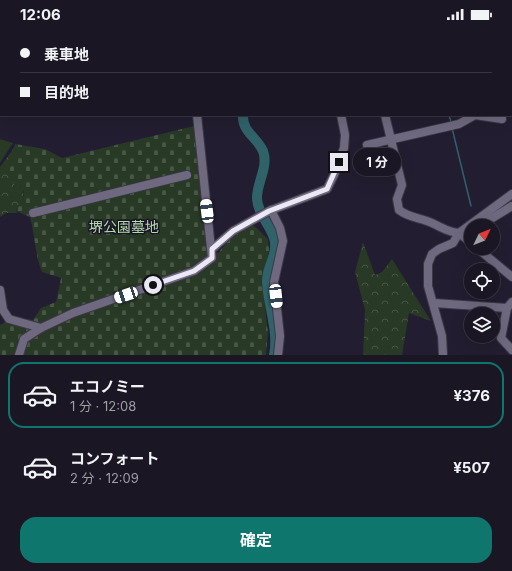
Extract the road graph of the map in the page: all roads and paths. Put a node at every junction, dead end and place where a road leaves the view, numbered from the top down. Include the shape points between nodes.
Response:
1 (197, 116) edge
2 (341, 116) edge
3 (385, 116) edge
4 (473, 116) edge
5 (482, 116) edge
6 (502, 119) dead end
7 (391, 140) junction
8 (367, 145) dead end
9 (187, 175) dead end
10 (512, 194) edge
11 (512, 206) edge
12 (270, 211) junction
13 (33, 213) dead end
14 (478, 219) edge
15 (491, 219) edge
16 (464, 229) edge
17 (459, 233) junction
18 (464, 237) edge
19 (212, 249) junction
20 (485, 255) edge
21 (512, 277) edge
22 (0, 290) edge
23 (434, 303) junction
24 (509, 305) edge
25 (41, 328) junction
26 (512, 350) edge
27 (19, 355) edge
28 (278, 355) edge
29 (443, 355) edge

1 - 19 street
2 - 12 street via 344,148 327,189
3 - 7 street
4 - 7 street via 459,124
5 - 6 street
7 - 8 street
7 - 17 street via 402,185 396,199 399,210 408,217 431,222 447,232
9 - 13 street
10 - 14 street
11 - 15 street
12 - 19 street via 233,231
12 - 28 street via 280,228 283,241 274,282 280,336
16 - 17 street
17 - 18 street
17 - 23 street via 453,243 432,254 428,264 428,286
19 - 25 street via 212,258 194,271 73,313
20 - 21 street
22 - 25 street via 3,310 9,319
23 - 24 street
23 - 29 street via 442,336
24 - 26 street via 501,338
25 - 27 street via 24,339

